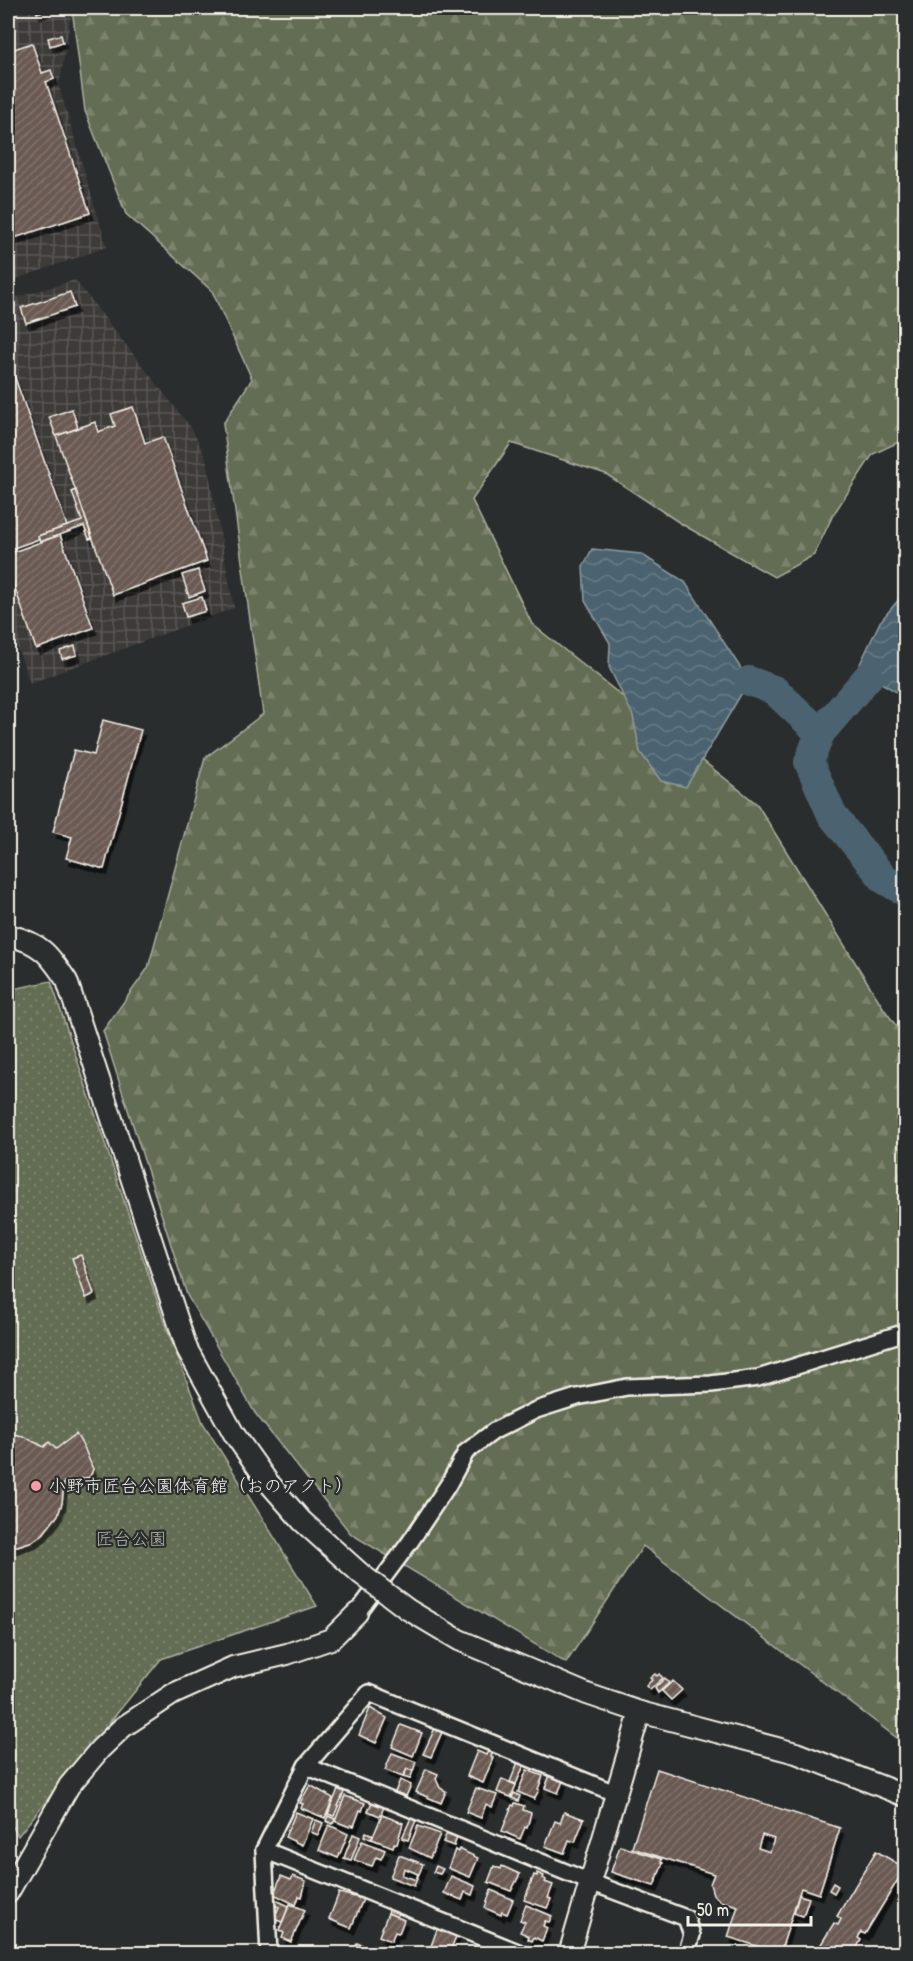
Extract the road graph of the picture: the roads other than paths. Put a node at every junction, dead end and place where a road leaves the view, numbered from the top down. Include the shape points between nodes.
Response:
1 (8, 935) edge
2 (906, 1332) edge
3 (357, 1613) joint
4 (640, 1712) junction
5 (306, 1766) junction
6 (617, 1794) junction
7 (906, 1796) edge
8 (264, 1850) junction
9 (590, 1882) junction
10 (8, 1893) edge
11 (273, 1952) edge
12 (523, 1953) edge
13 (569, 1953) edge
14 (686, 1953) edge

1 - 4 street, bridge via 25,939 49,954 67,981 187,1348 234,1434 268,1482 302,1521 407,1609 459,1640
2 - 3 street via 758,1378 627,1387 577,1397 536,1410 494,1431 466,1452 448,1485
3 - 10 street via 331,1639 232,1667 173,1694 123,1727 69,1786
4 - 6 street
4 - 7 street via 796,1753
5 - 6 street via 369,1693
5 - 8 street
5 - 9 street
6 - 9 street
8 - 11 street
8 - 12 street
9 - 13 street
9 - 14 street via 686,1918 692,1935

